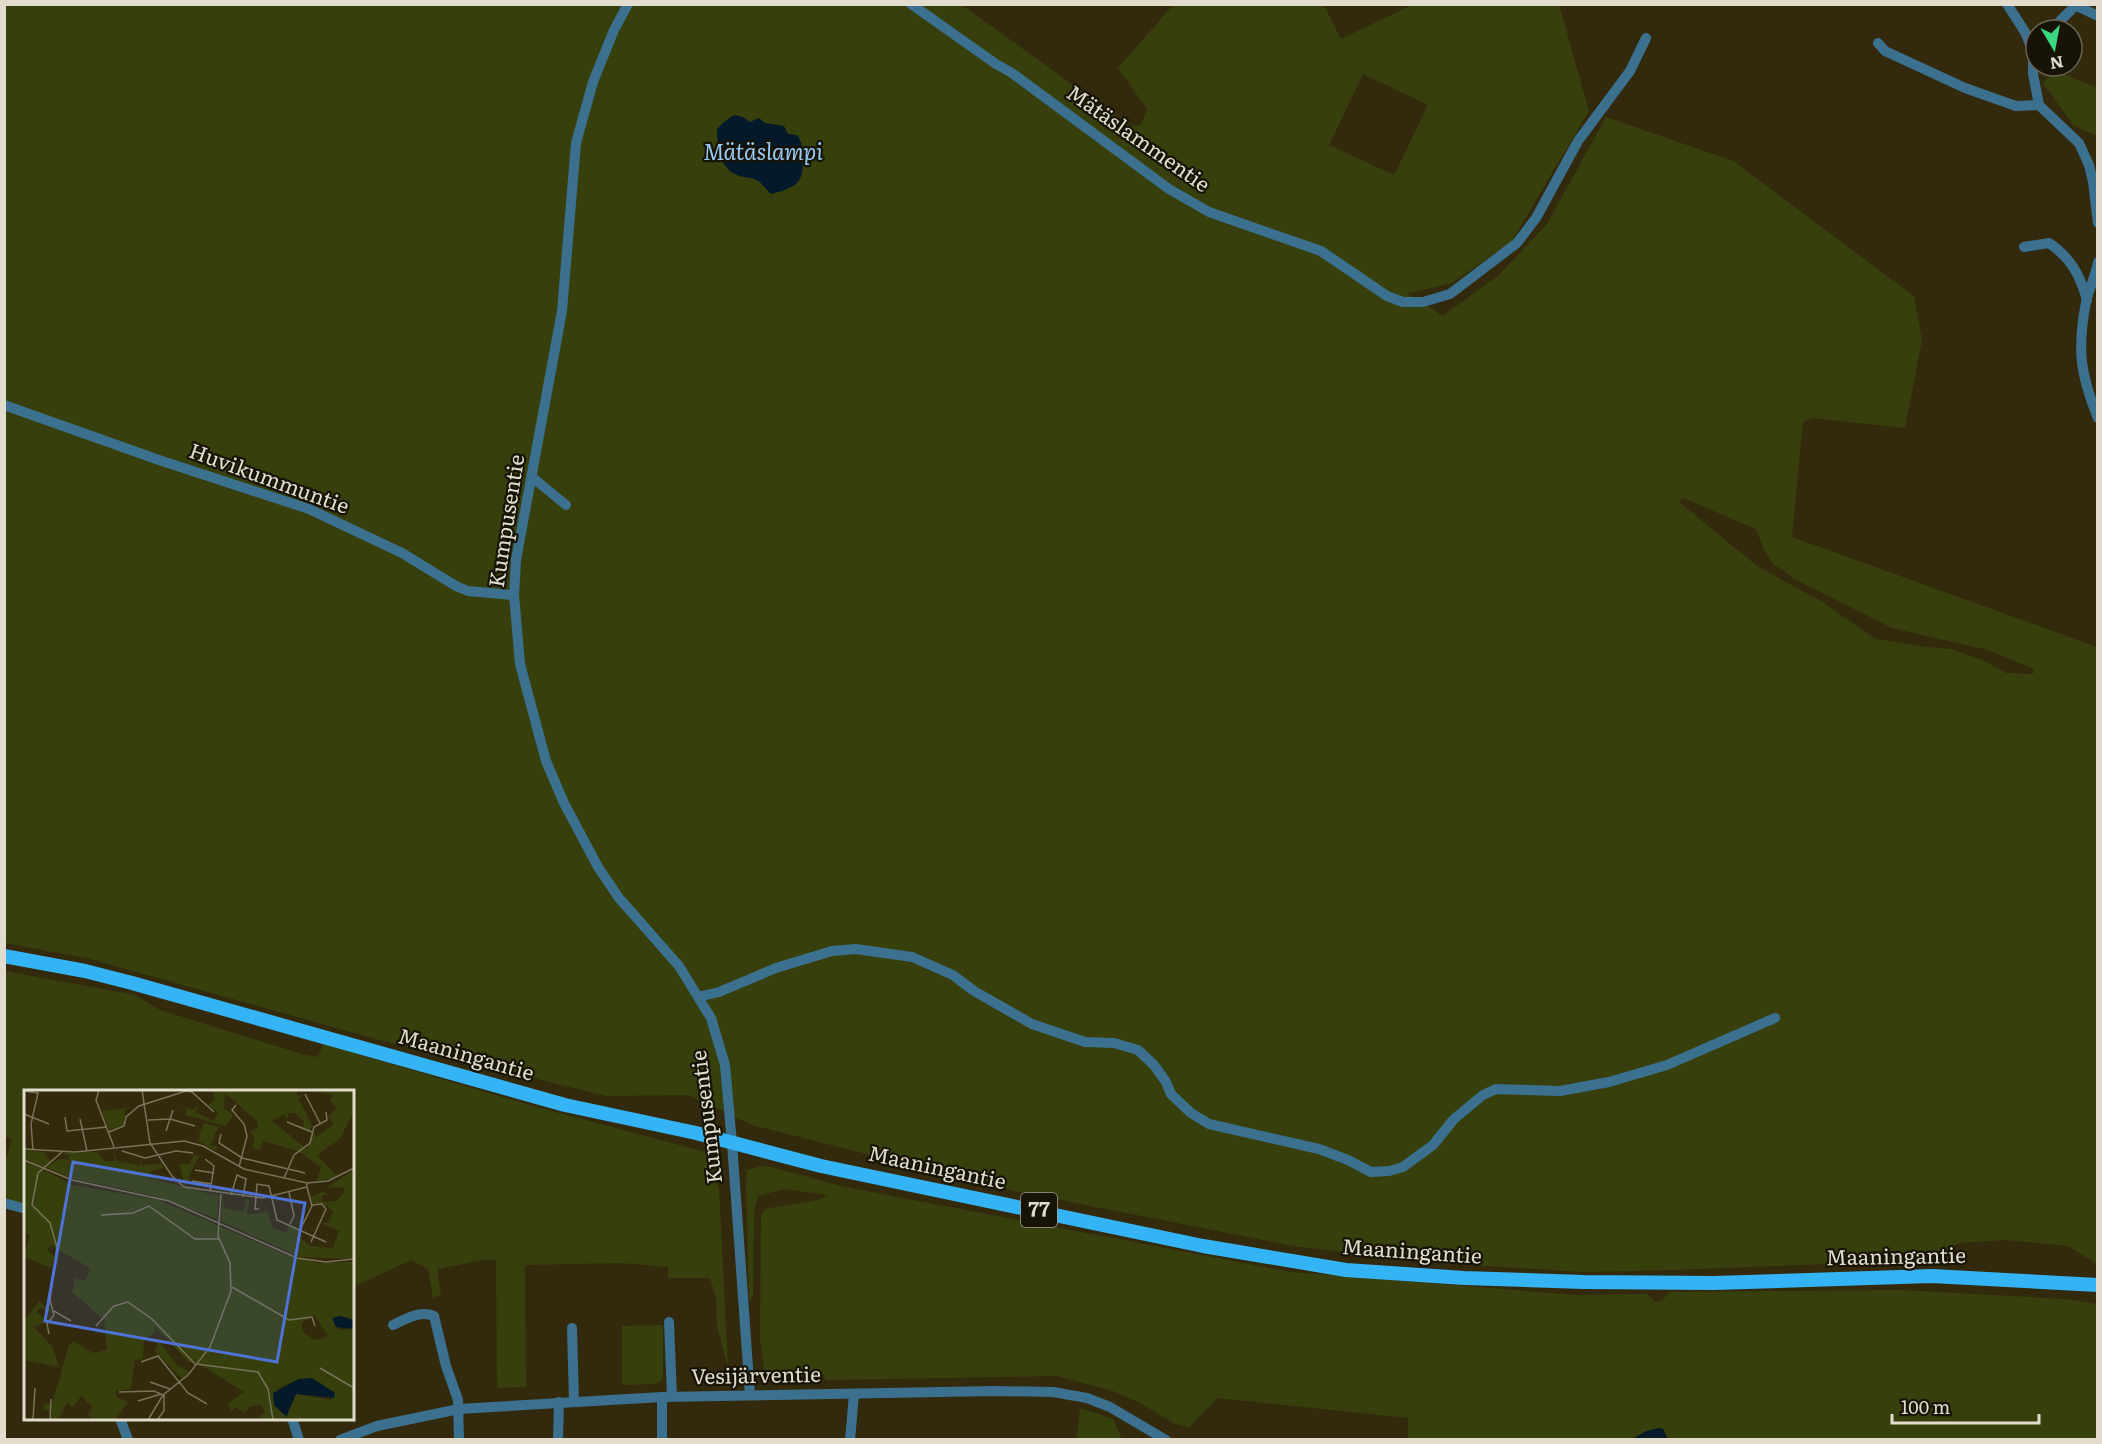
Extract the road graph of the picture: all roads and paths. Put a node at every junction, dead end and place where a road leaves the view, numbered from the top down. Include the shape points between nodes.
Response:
1 (628, 4) edge
2 (911, 4) edge
3 (2007, 4) edge
4 (2077, 5) edge
5 (2097, 16) edge
6 (2063, 18) edge
7 (2024, 30) edge
8 (1646, 38) dead end
9 (1878, 43) dead end
10 (2034, 78) edge
11 (2039, 105) junction
12 (2097, 223) edge
13 (2024, 247) dead end
14 (2097, 262) edge
15 (2086, 300) junction
16 (4, 405) edge
17 (2097, 418) edge
18 (532, 477) junction
19 (566, 505) dead end
20 (514, 595) junction
21 (4, 956) edge
22 (698, 997) junction
23 (1775, 1018) dead end
24 (732, 1143) junction
25 (4, 1203) edge
26 (24, 1208) edge
27 (2097, 1285) edge
28 (669, 1322) dead end
29 (393, 1325) dead end
30 (572, 1328) dead end
31 (854, 1394) junction
32 (750, 1395) junction
33 (667, 1396) junction
34 (574, 1401) junction
35 (559, 1402) junction
36 (459, 1409) junction
37 (120, 1420) edge
38 (292, 1420) edge
39 (128, 1440) edge
40 (299, 1440) edge
41 (340, 1440) edge
42 (459, 1440) edge
43 (558, 1440) edge
44 (662, 1440) edge
45 (850, 1440) edge
46 (1166, 1440) edge

1 - 18 street, Kumpusentie via 593,82 576,142 562,311
2 - 8 street, Mätäslammentie via 1169,189 1209,212 1320,251 1387,296 1403,302 1423,302 1450,294 1517,243 1536,218 1578,141 1630,71
3 - 7 street
4 - 5 street
4 - 6 street
9 - 11 street via 1885,51 1965,88 2016,106
10 - 11 street
11 - 12 street via 2079,143 2093,182
13 - 15 street via 2049,243 2062,251 2080,277
14 - 15 street
15 - 17 street via 2080,358
16 - 20 street, Huvikummuntie via 309,509 402,553 468,591
18 - 19 street
18 - 20 street, Kumpusentie via 516,560
20 - 22 street, Kumpusentie via 520,664 546,761 564,803 619,898 679,966
21 - 24 main road, Maaningantie / 77 via 123,980 565,1105
22 - 23 street via 845,948 912,957 953,975 1032,1024 1085,1042 1114,1043 1138,1050 1154,1065 1171,1094 1209,1124 1319,1149 1371,1172 1403,1167 1433,1145 1454,1119 1496,1089 1560,1091 1610,1082 1667,1065
22 - 24 street, Kumpusentie via 711,1018 724,1065
24 - 27 main road, Maaningantie / 77 via 821,1166 1203,1246 1346,1270 1584,1282 1714,1283 1932,1276
24 - 32 street, Kumpusentie
25 - 26 street
28 - 33 street
29 - 36 street via 420,1313 434,1316
30 - 34 street
31 - 32 street, Vesijärventie
31 - 45 street
31 - 46 street, Vesijärventie via 1053,1392 1110,1407
32 - 33 street, Vesijärventie
33 - 34 street, Vesijärventie
33 - 44 street
34 - 35 street, Vesijärventie
35 - 36 street, Vesijärventie
35 - 43 street
36 - 41 street, Vesijärventie via 377,1426
36 - 42 street
37 - 39 street
38 - 40 street

